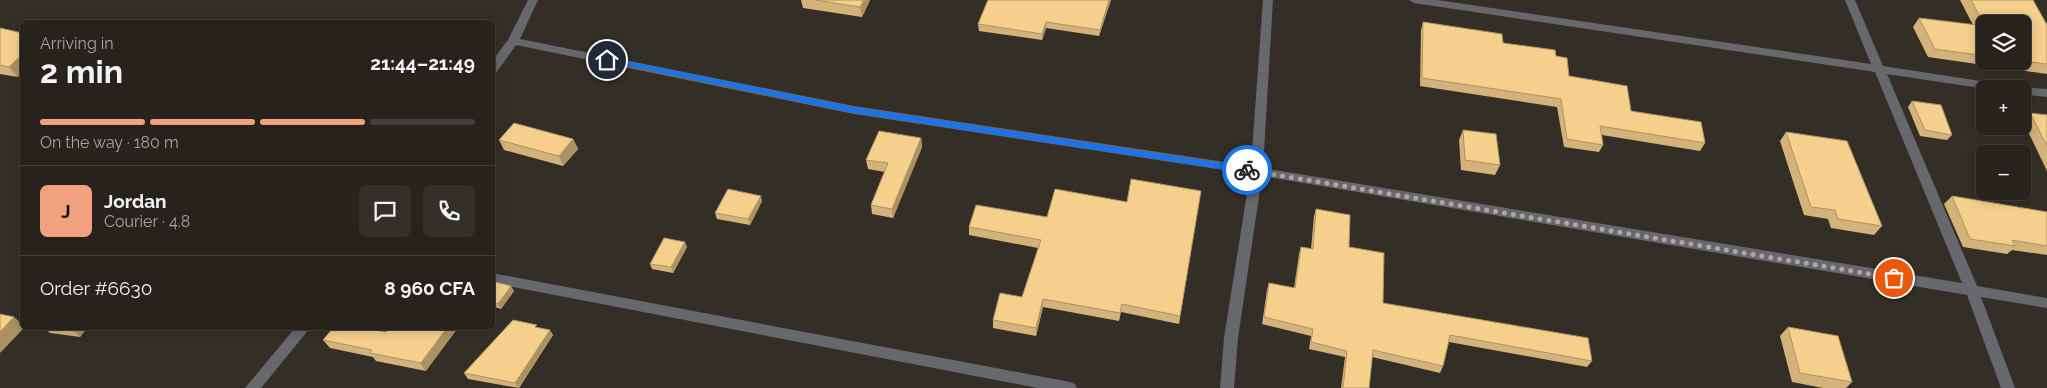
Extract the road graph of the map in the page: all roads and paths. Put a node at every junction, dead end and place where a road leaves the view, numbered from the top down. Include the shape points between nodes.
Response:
1 (533, 0) edge
2 (1268, 0) edge
3 (1414, 0) edge
4 (1850, 0) edge
5 (513, 40) junction
6 (495, 66) edge
7 (1880, 69) junction
8 (1976, 83) edge
9 (2031, 91) edge
10 (2047, 93) edge
11 (1257, 171) junction
12 (495, 279) edge
13 (1972, 290) junction
14 (2047, 303) edge
15 (301, 330) edge
16 (252, 388) edge
17 (1070, 388) edge
18 (1227, 388) edge
19 (2008, 388) edge

1 - 5 street
2 - 11 street
3 - 7 street
4 - 7 street
5 - 6 street
5 - 11 street via 854,110
7 - 8 street
7 - 13 street
9 - 10 street
11 - 13 street
11 - 18 street via 1231,338
12 - 17 street
13 - 14 street
13 - 19 street
15 - 16 street

